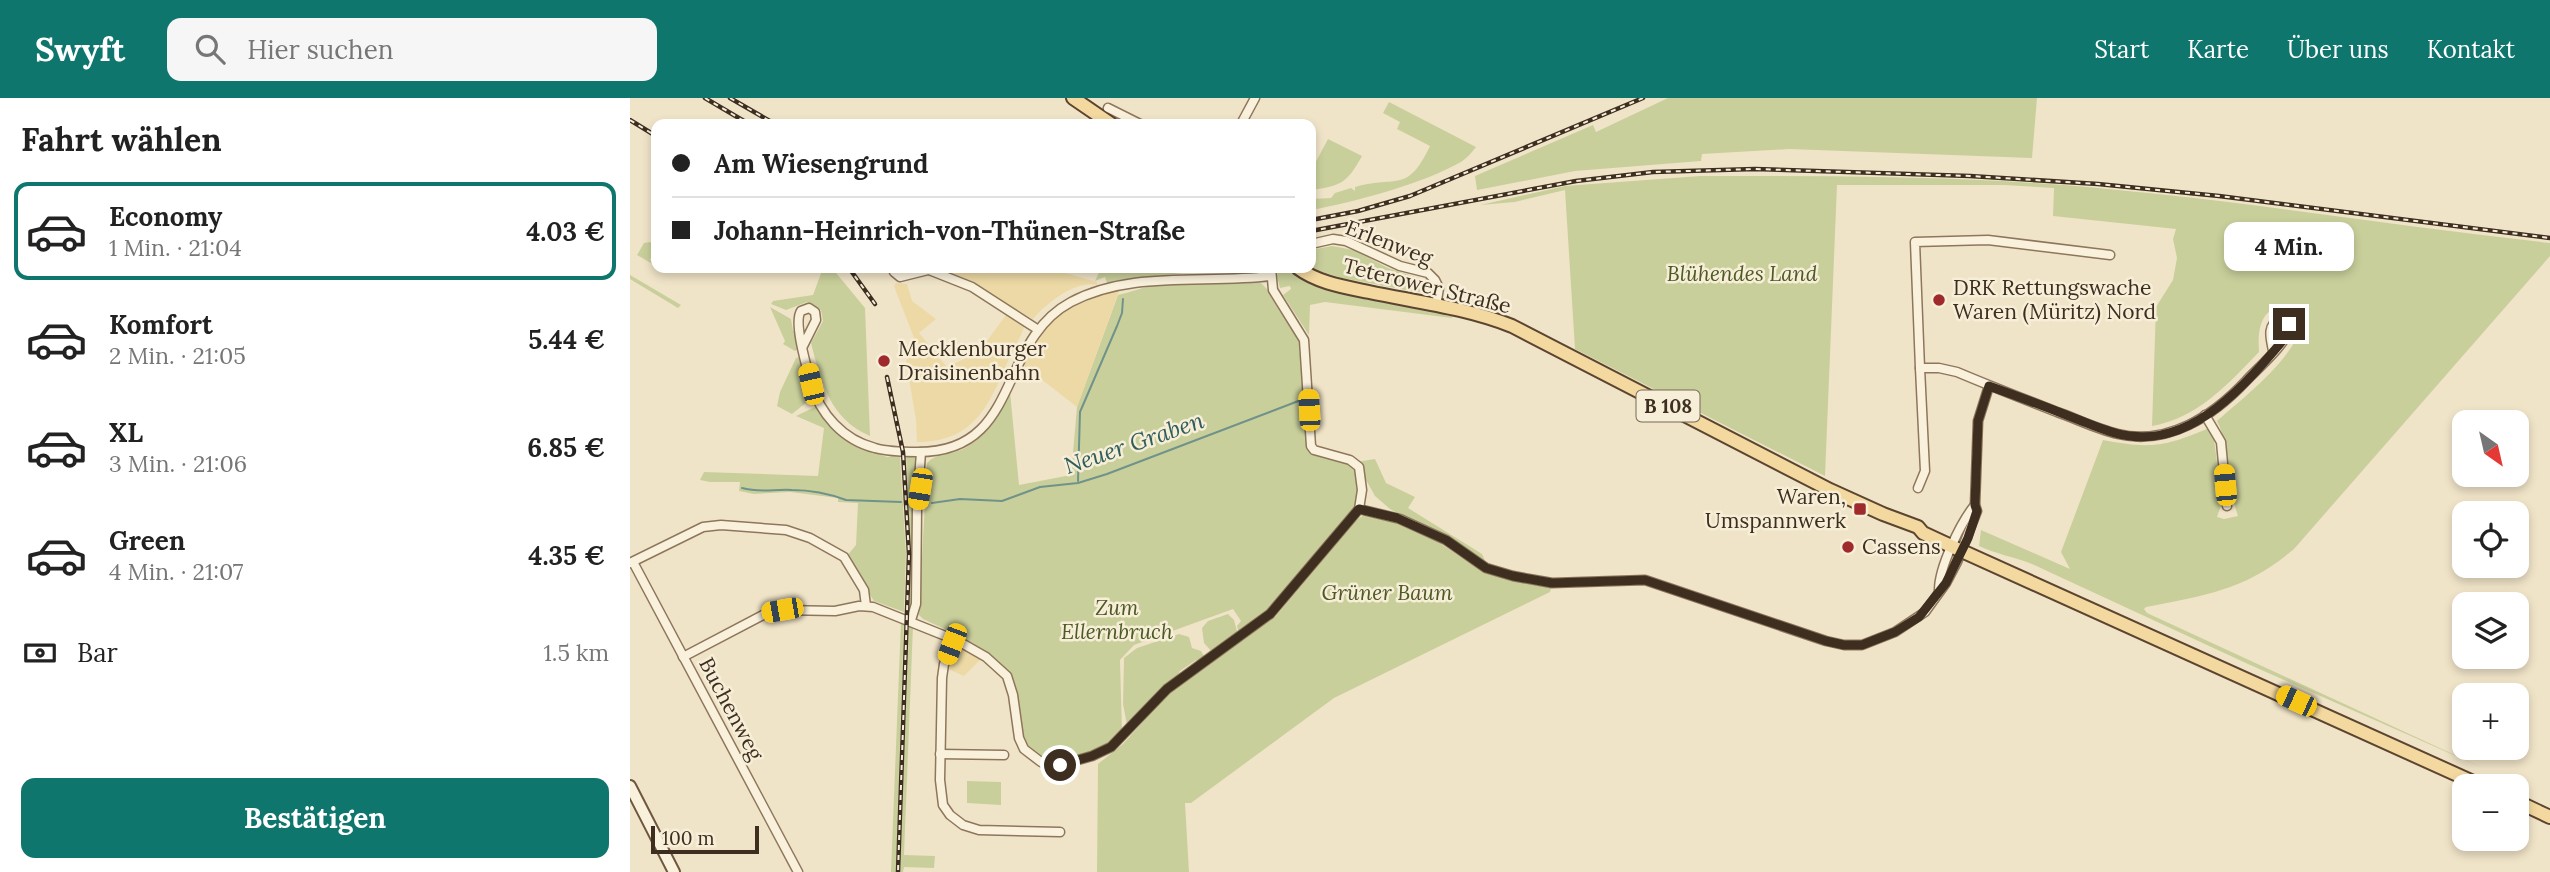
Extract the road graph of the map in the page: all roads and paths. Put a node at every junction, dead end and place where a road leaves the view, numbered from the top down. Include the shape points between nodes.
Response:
1 (1073, 98) edge
2 (1255, 98) edge
3 (1108, 108) dead end
4 (1101, 119) edge
5 (1130, 119) edge
6 (1244, 119) edge
7 (1316, 243) edge
8 (2110, 255) dead end
9 (895, 273) edge
10 (913, 273) edge
11 (936, 273) edge
12 (1256, 273) edge
13 (1270, 273) edge
14 (1309, 273) edge
15 (1437, 302) junction
16 (1037, 329) junction
17 (803, 346) dead end
18 (2273, 351) dead end
19 (1920, 368) junction
20 (1989, 386) junction
21 (2205, 415) junction
22 (921, 452) junction
23 (1918, 488) dead end
24 (2227, 506) dead end
25 (1359, 509) junction
26 (1960, 550) junction
27 (631, 563) edge
28 (866, 606) junction
29 (911, 621) junction
30 (954, 639) junction
31 (683, 657) junction
32 (940, 754) junction
33 (1004, 755) dead end
34 (2455, 774) edge
35 (630, 786) edge
36 (2529, 808) edge
37 (2550, 817) edge
38 (1060, 832) dead end
39 (674, 872) edge
40 (798, 872) edge

1 - 4 main road
2 - 6 street
3 - 5 street
7 - 15 street, Erlenweg via 1346,241 1423,271 1435,279
8 - 19 street via 1988,240 1915,242
9 - 10 street via 900,277
11 - 16 street via 972,288
12 - 16 street via 1171,279 1085,295
13 - 25 street via 1275,294 1304,340 1311,446 1359,467 1363,490
14 - 15 main road, Teterower Straße / B 108 via 1340,285
15 - 26 main road, Teterower Straße / B 108 via 1527,332 1822,486
16 - 22 street via 986,425 958,445
17 - 22 street via 818,403 839,429 872,448
18 - 21 street via 2241,386
19 - 20 street via 1957,372
19 - 23 street via 1925,471
20 - 21 street via 2132,437 2163,435
20 - 26 street via 1978,421 1975,505
21 - 24 street via 2221,442
22 - 29 street via 916,604
25 - 26 street via 1397,518 1446,540 1486,568 1513,576 1552,583 1645,580 1844,645 1862,645 1919,617
25 - 30 street via 1270,614 1167,689 1122,738 1092,756 1058,765 1030,756 1019,738 1007,676 986,657
26 - 34 main road, B 108
27 - 28 street via 703,527 786,530 844,557 864,590
27 - 31 street, Buchenweg
28 - 29 street
28 - 31 street via 767,613
29 - 30 street
30 - 32 street via 943,671
31 - 40 street, Buchenweg
32 - 33 street
32 - 38 street via 942,799 958,823 979,830
35 - 39 street
36 - 37 main road

